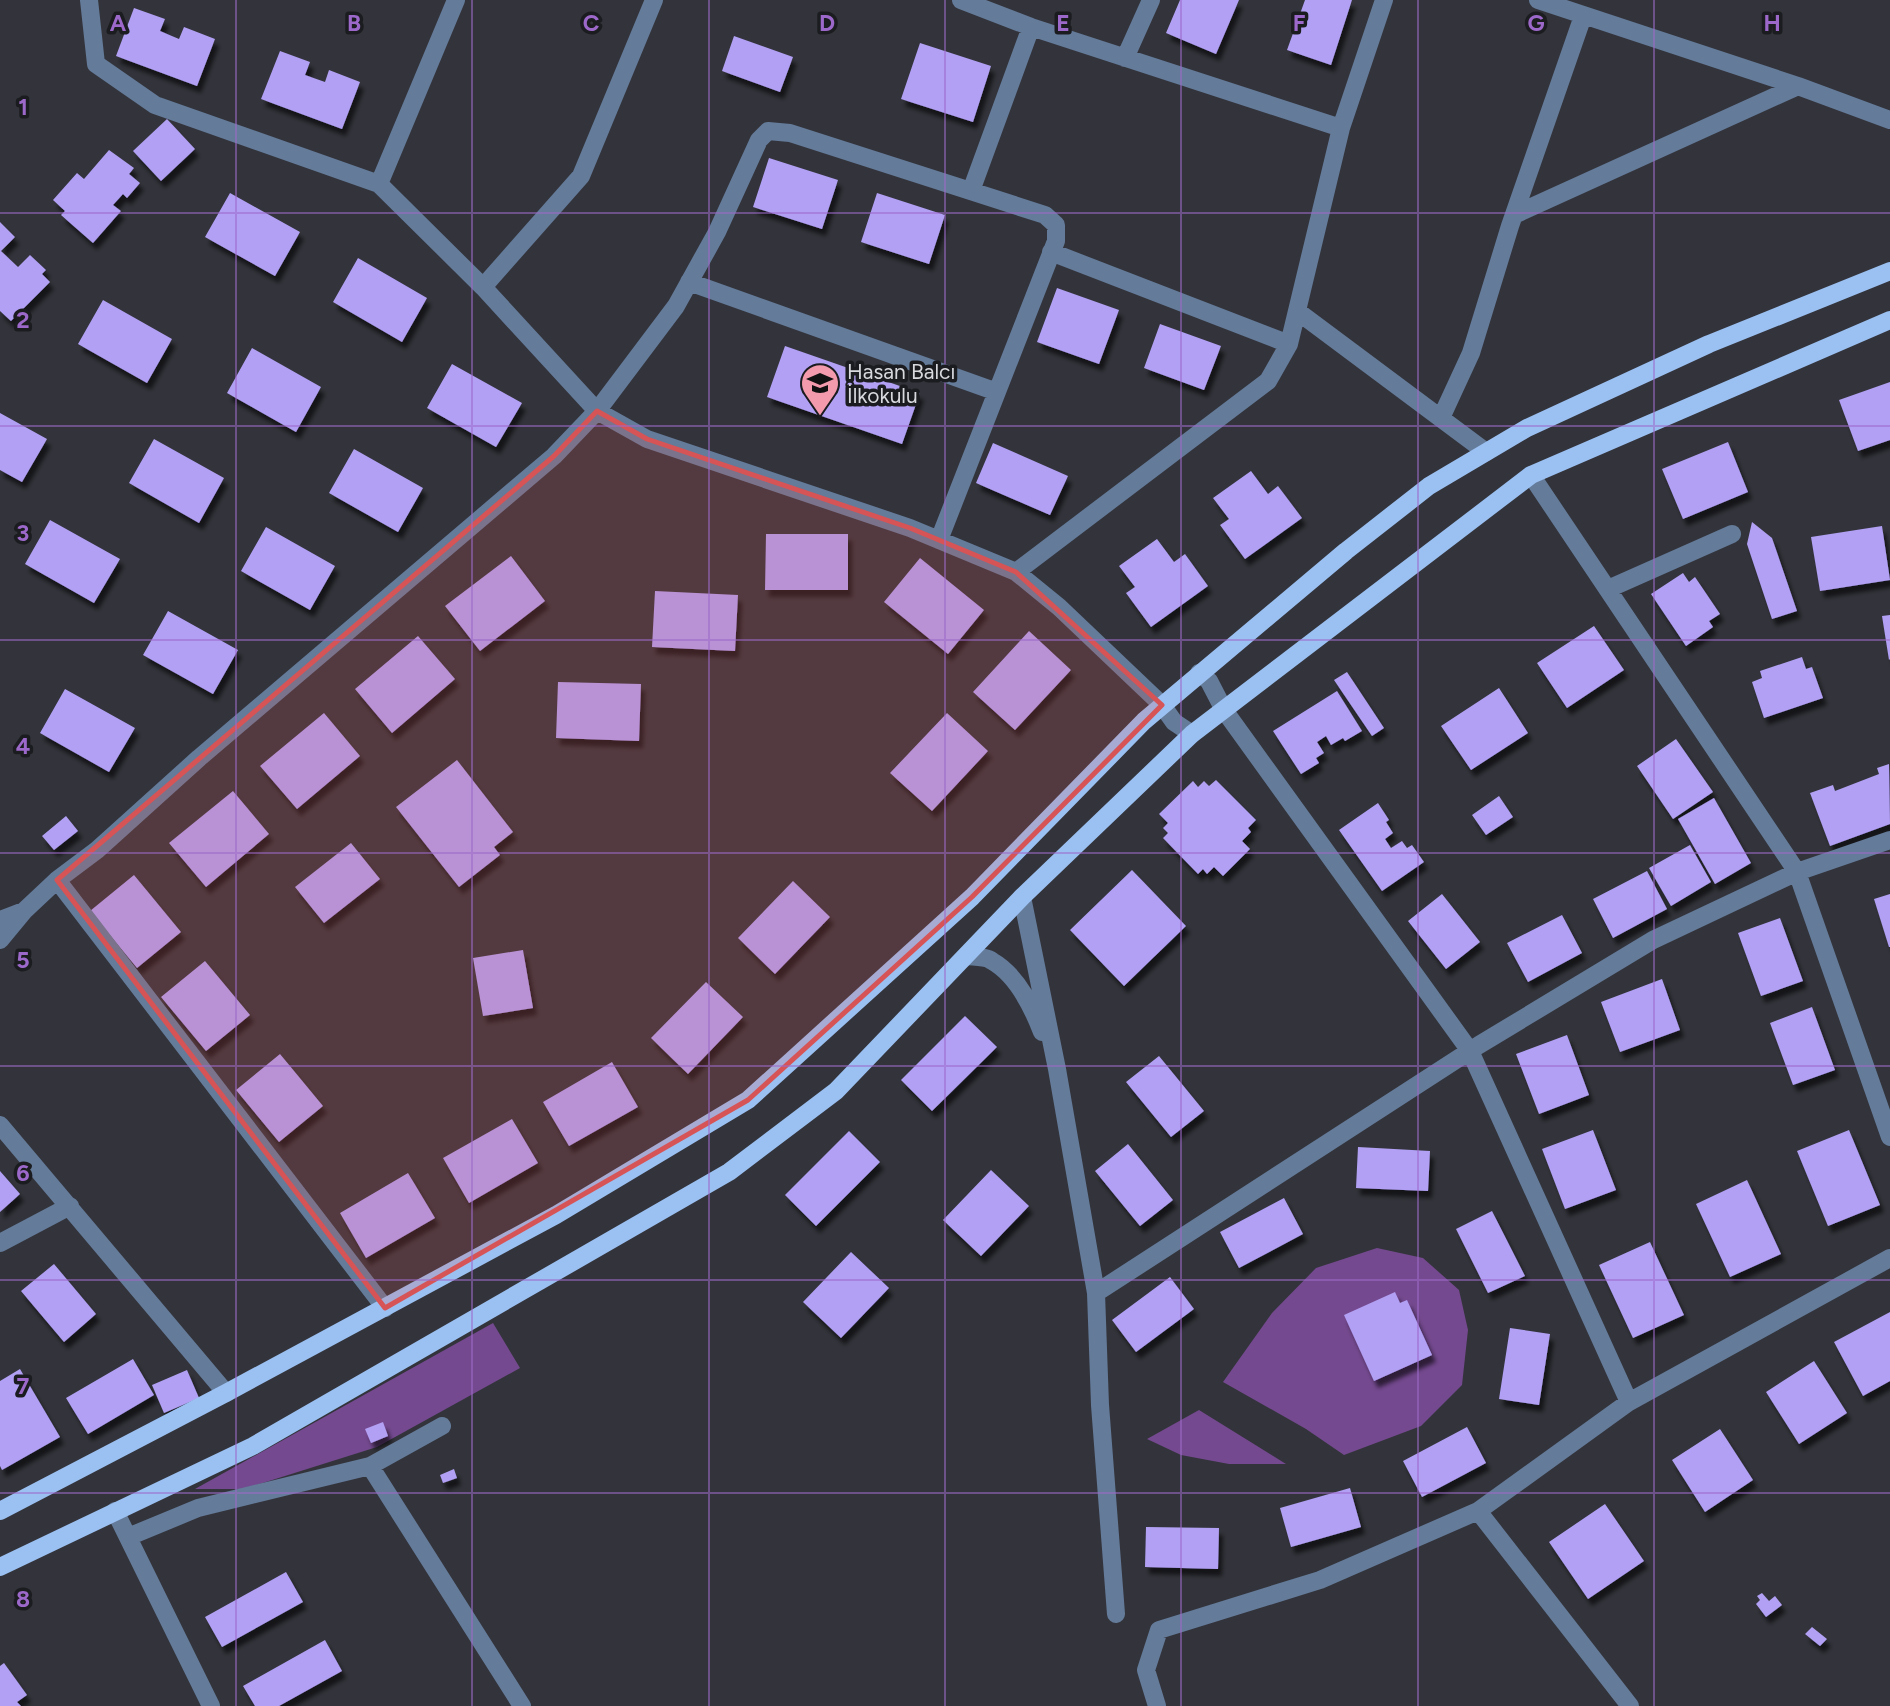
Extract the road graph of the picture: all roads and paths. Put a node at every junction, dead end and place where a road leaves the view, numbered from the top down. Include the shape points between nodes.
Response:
1 (89, 0) edge
2 (457, 0) edge
3 (654, 0) edge
4 (961, 0) edge
5 (1151, 0) edge
6 (1384, 0) edge
7 (1538, 0) edge
8 (1583, 16) junction
9 (1031, 27) junction
10 (1125, 58) junction
11 (1798, 86) junction
12 (1890, 120) edge
13 (1341, 128) junction
14 (379, 184) junction
15 (971, 191) junction
16 (1514, 215) junction
17 (1051, 252) junction
18 (1890, 271) edge
19 (689, 282) junction
20 (483, 287) junction
21 (1297, 311) junction
22 (1890, 320) edge
23 (1289, 344) junction
24 (997, 392) junction
25 (597, 411) junction
26 (1441, 418) junction
27 (1486, 452) junction
28 (1531, 475) junction
29 (1732, 534) dead end
30 (939, 540) junction
31 (1016, 572) junction
32 (1608, 589) junction
33 (1199, 673) junction
34 (1162, 705) junction
35 (1224, 710) junction
36 (1192, 734) junction
37 (1890, 840) edge
38 (1797, 872) junction
39 (57, 880) junction
40 (1022, 897) junction
41 (24, 911) junction
42 (0, 920) edge
43 (0, 940) edge
44 (966, 956) junction
45 (1470, 1051) junction
46 (1057, 1069) junction
47 (0, 1125) edge
48 (1890, 1137) edge
49 (70, 1206) junction
50 (0, 1243) edge
51 (1890, 1258) edge
52 (1096, 1293) junction
53 (385, 1308) junction
54 (226, 1393) junction
55 (1629, 1402) junction
56 (442, 1426) dead end
57 (370, 1466) junction
58 (0, 1511) edge
59 (115, 1511) junction
60 (1478, 1511) junction
61 (128, 1537) junction
62 (0, 1567) edge
63 (1116, 1614) dead end
64 (211, 1706) edge
65 (522, 1706) edge
66 (1157, 1706) edge
67 (1630, 1706) edge

1 - 14 street via 96,64 155,105
2 - 14 street
3 - 20 street via 581,176
4 - 9 street
5 - 10 street
6 - 13 street
7 - 8 street
8 - 11 street
8 - 16 street
9 - 10 street
9 - 15 street
10 - 13 street
11 - 12 street
11 - 16 street
13 - 21 street
14 - 20 street
15 - 17 street via 1045,215 1055,225
15 - 19 street via 768,131 759,140
16 - 26 street via 1471,352
17 - 23 street
17 - 24 street
18 - 27 main road via 1709,344 1527,428
19 - 24 street
19 - 25 street
20 - 25 street
21 - 23 street
21 - 26 street
22 - 28 main road
23 - 31 street via 1268,381
24 - 30 street
25 - 30 street via 647,439
25 - 39 street via 554,457
26 - 27 street
27 - 33 main road via 1429,486
28 - 32 street
28 - 35 main road
29 - 32 street
30 - 31 street
31 - 34 street
32 - 38 street
33 - 34 main road
33 - 35 street via 1209,681
34 - 36 street via 1174,722
34 - 53 main road via 972,897 748,1100 556,1215
35 - 36 main road
35 - 45 street
36 - 40 main road
37 - 38 street
38 - 45 street via 1653,940
38 - 48 street
39 - 41 street
39 - 53 street
40 - 44 main road
40 - 46 street
41 - 42 street
41 - 43 street
44 - 46 street via 991,959 1012,977 1035,1015
44 - 59 main road via 836,1091 729,1172 253,1446
45 - 52 street
45 - 55 street
46 - 52 street
47 - 49 street
49 - 50 street
49 - 54 street
51 - 55 street
52 - 63 street
53 - 54 main road
54 - 58 main road
55 - 60 street
56 - 57 street
57 - 61 street via 198,1508
57 - 65 street
59 - 61 street
59 - 62 main road
60 - 66 street via 1320,1580 1159,1630 1146,1670
60 - 67 street
61 - 64 street

